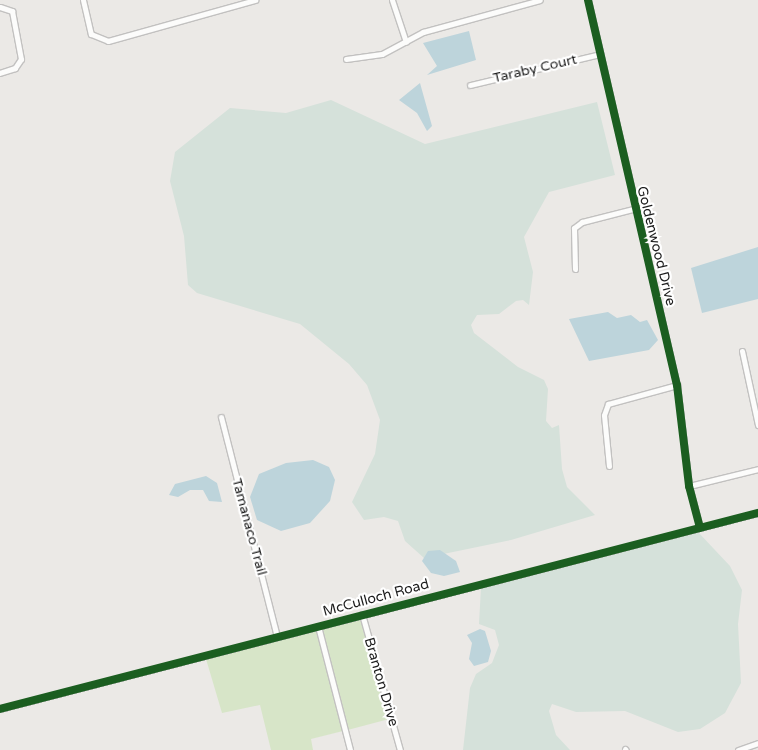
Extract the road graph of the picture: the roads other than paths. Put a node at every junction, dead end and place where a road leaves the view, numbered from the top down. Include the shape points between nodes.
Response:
1 (4, 0) edge
2 (83, 0) edge
3 (255, 0) edge
4 (392, 0) edge
5 (540, 0) edge
6 (588, 0) edge
7 (242, 2) edge
8 (3, 7) edge
9 (406, 42) junction
10 (600, 54) junction
11 (346, 59) dead end
12 (0, 73) edge
13 (470, 84) dead end
14 (634, 209) junction
15 (575, 269) dead end
16 (742, 351) dead end
17 (677, 385) junction
18 (222, 417) dead end
19 (758, 425) edge
20 (609, 466) dead end
21 (758, 469) edge
22 (689, 486) junction
23 (758, 513) edge
24 (700, 528) junction
25 (362, 614) junction
26 (318, 626) junction
27 (277, 637) junction
28 (0, 709) edge
29 (758, 743) edge
30 (350, 750) edge
31 (400, 750) edge
32 (738, 750) edge

1 - 8 street
2 - 7 street via 91,34 108,41
3 - 7 street
4 - 9 street
5 - 9 street via 423,32
6 - 10 street, Goldenwood Drive
8 - 12 street via 12,11 21,59 15,68
9 - 11 street via 382,54
10 - 13 street, Taraby Court
10 - 14 street, Goldenwood Drive
14 - 15 street via 582,222 574,228
14 - 17 street, Goldenwood Drive
16 - 19 street
17 - 20 street via 608,404 604,415
17 - 22 street, Goldenwood Drive
18 - 27 street, Tamanaco Trail
21 - 22 street
22 - 24 street, Goldenwood Drive
23 - 24 street, McCulloch Road
24 - 25 street, McCulloch Road
25 - 26 street, McCulloch Road
25 - 31 street, Branton Drive
26 - 27 street, McCulloch Road
26 - 30 street
27 - 28 street, McCulloch Road
29 - 32 street

